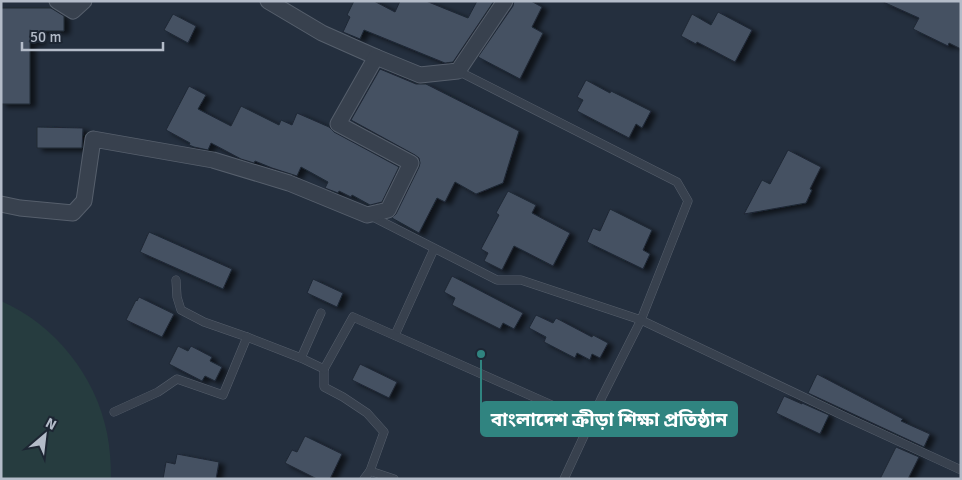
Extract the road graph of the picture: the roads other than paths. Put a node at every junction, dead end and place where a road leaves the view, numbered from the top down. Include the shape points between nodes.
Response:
1 (57, 1) edge
2 (84, 1) edge
3 (268, 1) edge
4 (504, 1) edge
5 (376, 56) junction
6 (458, 71) junction
7 (1, 204) edge
8 (367, 215) junction
9 (434, 249) junction
10 (176, 280) dead end
11 (321, 313) dead end
12 (641, 320) junction
13 (395, 335) junction
14 (247, 337) junction
15 (301, 358) junction
16 (324, 369) junction
17 (114, 412) dead end
18 (590, 422) junction
19 (961, 470) edge
20 (370, 471) junction
21 (364, 479) edge
22 (394, 479) edge
23 (564, 479) edge

1 - 2 street via 73,11
3 - 5 street via 322,33
4 - 6 street
5 - 6 street via 420,75
5 - 8 street via 338,124 411,163 388,210
6 - 12 lane via 677,182 688,201
7 - 8 street via 73,213 84,201 93,140 213,160 289,183
8 - 9 lane
9 - 12 lane via 497,280 521,280
9 - 13 lane
10 - 14 lane via 181,310
11 - 15 lane
12 - 18 lane
12 - 19 lane
13 - 16 lane via 353,317
13 - 18 lane
14 - 15 lane
14 - 17 lane via 223,395 177,379 158,392
15 - 16 lane
16 - 20 lane via 324,387 367,413 384,432
18 - 23 lane
20 - 21 lane
20 - 22 lane

